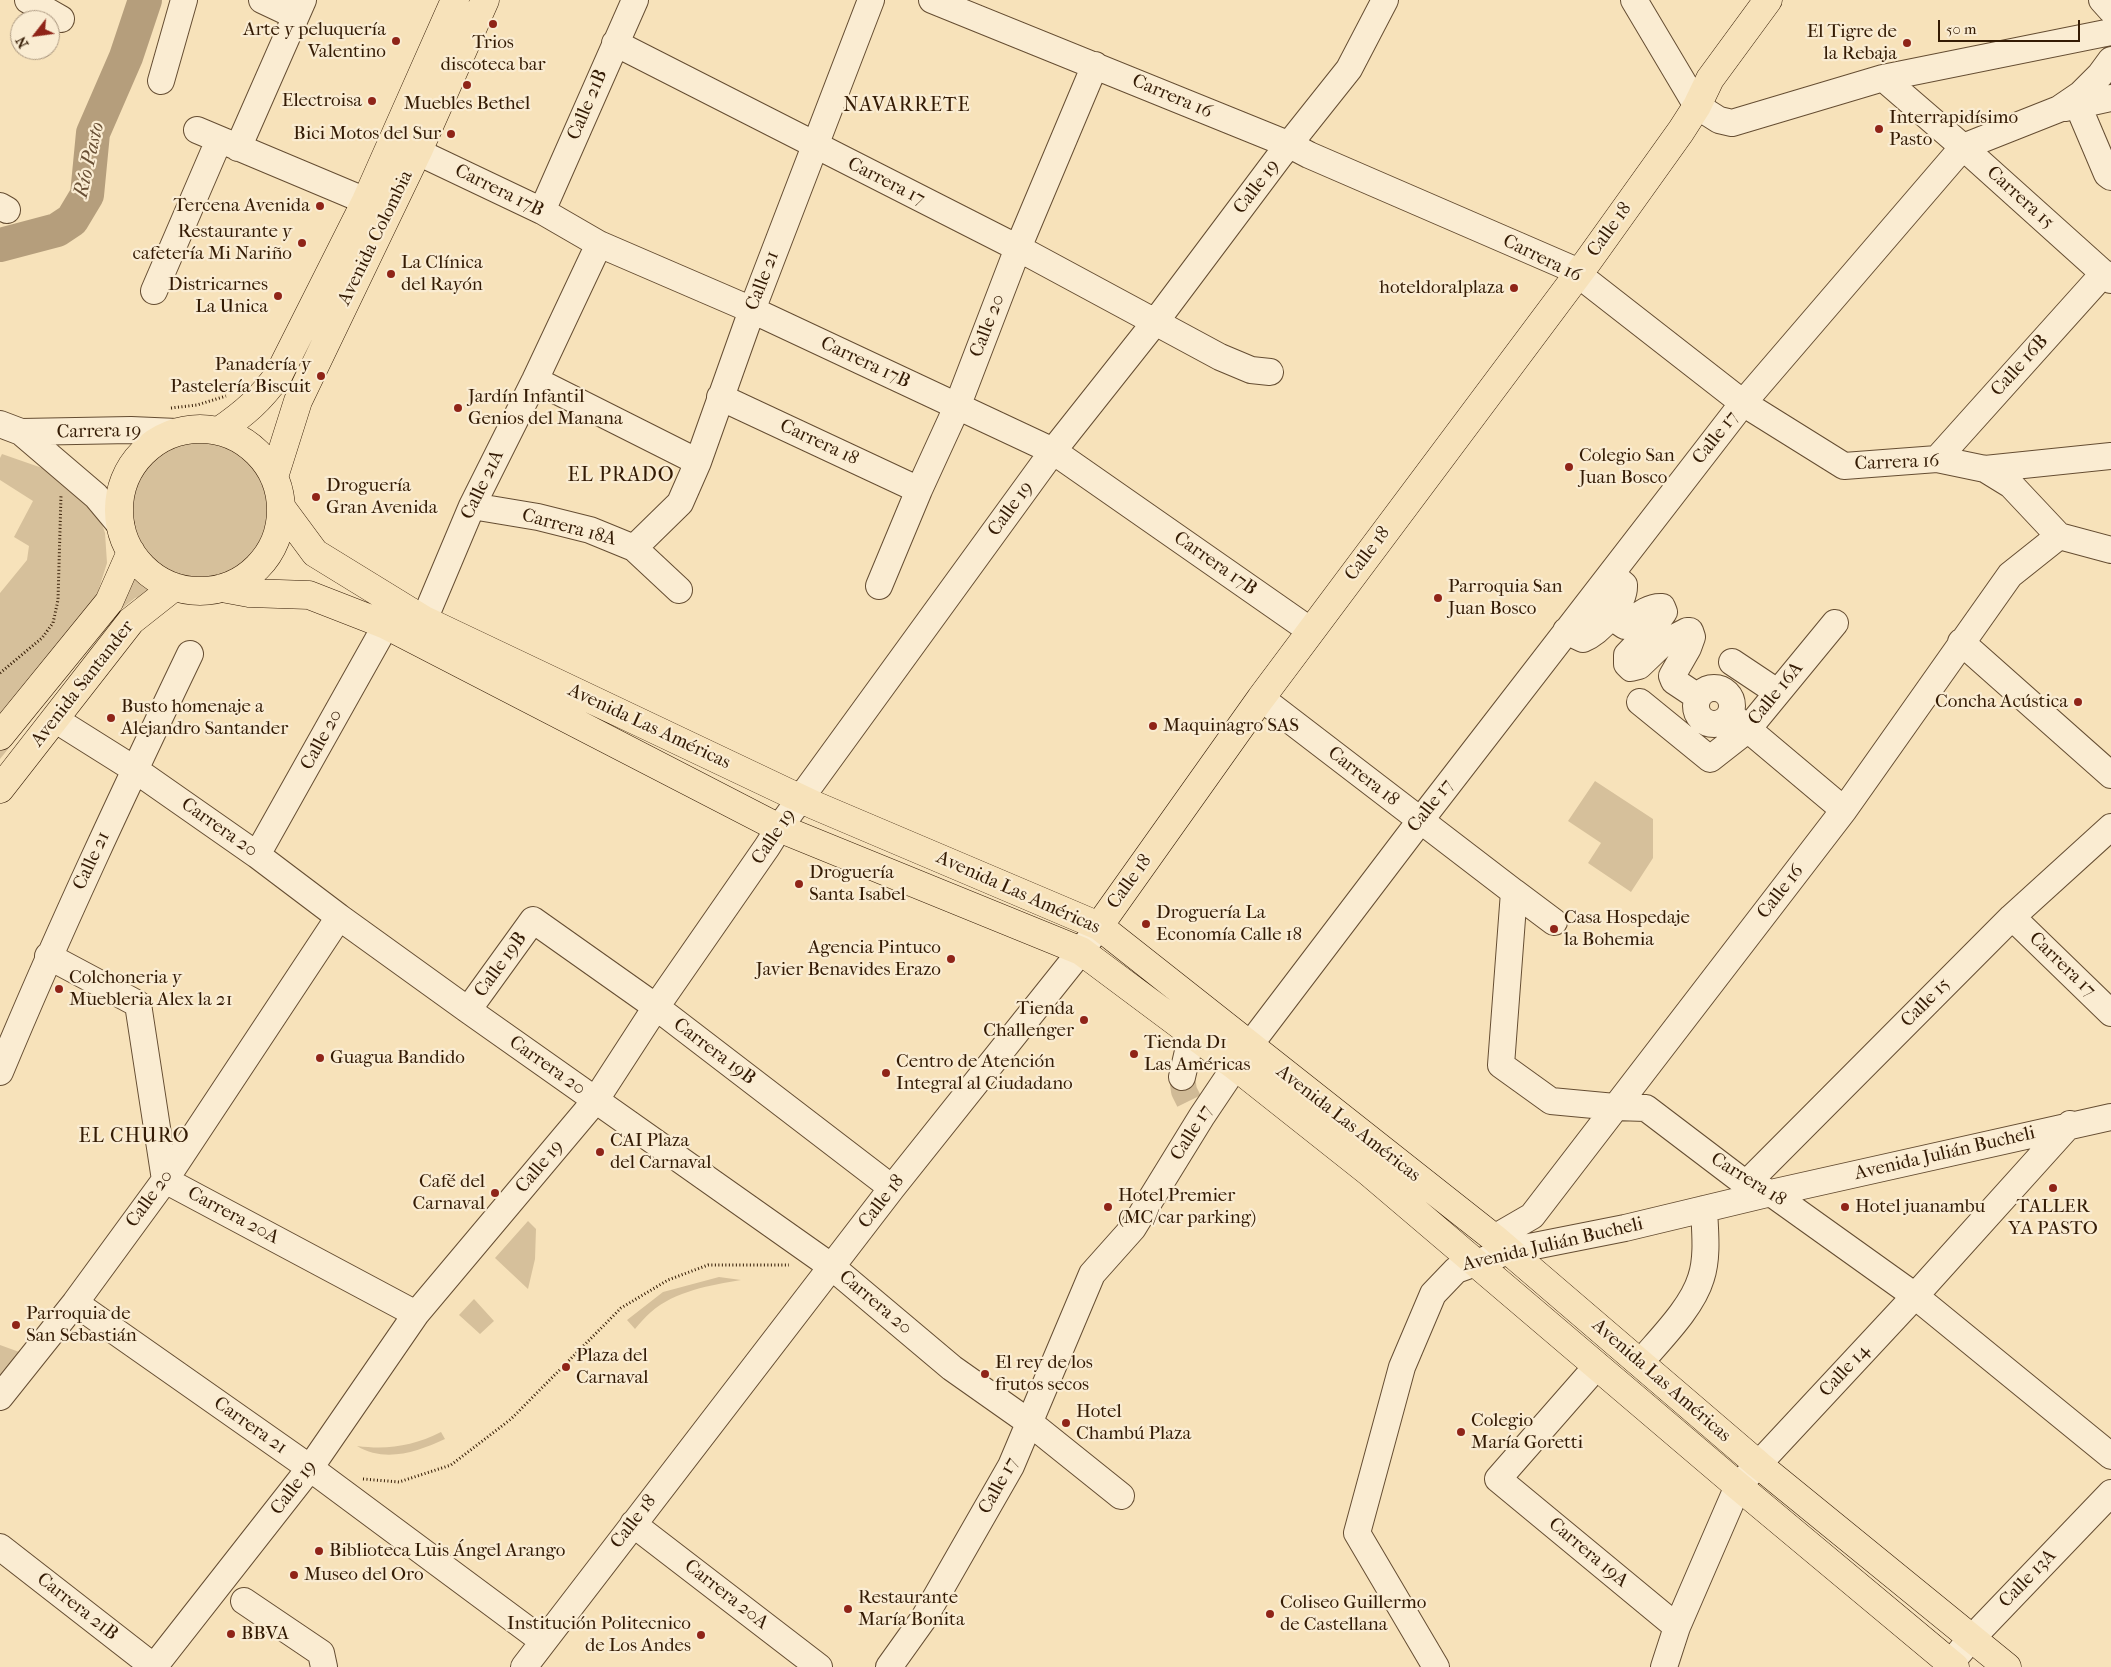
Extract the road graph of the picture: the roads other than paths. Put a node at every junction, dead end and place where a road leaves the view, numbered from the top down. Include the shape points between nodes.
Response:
1 (28, 0) edge
2 (184, 0) edge
3 (262, 0) edge
4 (455, 0) edge
5 (485, 0) edge
6 (635, 0) edge
7 (871, 0) edge
8 (932, 0) edge
9 (1385, 0) edge
10 (1634, 0) edge
11 (1768, 0) edge
12 (2102, 0) edge
13 (300, 8) edge
14 (2111, 10) edge
15 (61, 19) dead end
16 (2111, 32) edge
17 (614, 43) junction
18 (2111, 60) edge
19 (1096, 65) junction
20 (1882, 78) junction
21 (161, 81) dead end
22 (2111, 98) edge
23 (1697, 106) junction
24 (2111, 107) edge
25 (2069, 108) junction
26 (396, 136) junction
27 (218, 140) junction
28 (1290, 145) junction
29 (815, 147) junction
30 (1963, 147) junction
31 (2104, 148) edge
32 (418, 151) junction
33 (2111, 177) edge
34 (366, 201) junction
35 (542, 211) junction
36 (598, 244) junction
37 (1018, 248) junction
38 (1578, 273) junction
39 (2107, 277) edge
40 (154, 291) dead end
41 (752, 310) junction
42 (1156, 322) junction
43 (1270, 372) dead end
44 (535, 380) junction
45 (720, 397) junction
46 (1743, 403) junction
47 (956, 407) junction
48 (10, 428) edge
49 (219, 431) junction
50 (177, 432) junction
51 (1053, 451) junction
52 (2111, 456) edge
53 (1937, 459) junction
54 (698, 462) junction
55 (1985, 469) junction
56 (274, 477) junction
57 (919, 490) junction
58 (472, 506) junction
59 (281, 507) junction
60 (121, 526) junction
61 (2060, 536) junction
62 (634, 548) junction
63 (2111, 550) edge
64 (131, 552) junction
65 (1611, 574) junction
66 (879, 586) dead end
67 (174, 587) junction
68 (222, 588) junction
69 (678, 590) dead end
70 (1610, 616) junction
71 (424, 620) junction
72 (1835, 623) dead end
73 (386, 625) junction
74 (1311, 631) junction
75 (1566, 632) junction
76 (1961, 642) junction
77 (190, 654) dead end
78 (1732, 662) dead end
79 (1776, 692) junction
80 (1261, 698) junction
81 (1640, 702) dead end
82 (56, 720) junction
83 (1739, 723) junction
84 (0, 736) edge
85 (134, 769) junction
86 (2111, 775) edge
87 (0, 789) edge
88 (800, 798) junction
89 (1844, 810) junction
90 (1420, 821) junction
91 (2111, 827) edge
92 (779, 828) junction
93 (257, 855) junction
94 (1514, 892) junction
95 (2012, 917) junction
96 (339, 918) junction
97 (533, 920) joint
98 (1554, 922) dead end
99 (1099, 926) junction
100 (1081, 951) junction
101 (48, 956) junction
102 (656, 1007) junction
103 (468, 1010) junction
104 (2111, 1013) edge
105 (1192, 1034) junction
106 (1242, 1056) junction
107 (0, 1072) edge
108 (1191, 1098) junction
109 (595, 1101) junction
110 (2111, 1103) edge
111 (1615, 1107) junction
112 (2076, 1118) junction
113 (2111, 1118) edge
114 (164, 1180) junction
115 (1746, 1184) junction
116 (892, 1188) junction
117 (1771, 1193) junction
118 (1704, 1209) junction
119 (1501, 1244) junction
120 (1464, 1261) junction
121 (832, 1267) junction
122 (1914, 1296) junction
123 (75, 1303) junction
124 (416, 1314) junction
125 (1640, 1363) junction
126 (1597, 1366) junction
127 (0, 1397) edge
128 (1030, 1423) junction
129 (2111, 1456) edge
130 (1759, 1464) junction
131 (310, 1468) junction
132 (1738, 1486) junction
133 (2111, 1493) edge
134 (1121, 1496) dead end
135 (633, 1524) junction
136 (0, 1547) edge
137 (244, 1601) dead end
138 (1677, 1627) junction
139 (1971, 1639) junction
140 (543, 1641) junction
141 (1951, 1665) edge
142 (154, 1667) edge
143 (324, 1667) edge
144 (524, 1667) edge
145 (819, 1667) edge
146 (889, 1667) edge
147 (1436, 1667) edge
148 (1664, 1667) edge
149 (2007, 1667) edge

1 - 15 street
2 - 21 street
3 - 13 street
4 - 26 main road, Avenida Colombia
5 - 32 main road, Avenida Colombia
6 - 17 street, Calle 21B
7 - 29 street, Calle 21
8 - 19 street, Carrera 16
9 - 28 street, Calle 19 via 1350,69
10 - 23 street
11 - 23 main road, Calle 18 via 1710,79
12 - 14 street
13 - 27 street
16 - 20 street
17 - 29 street, Carrera 17
17 - 35 street, Calle 21B
18 - 25 street, Calle 17
19 - 28 street, Carrera 16
19 - 37 street, Calle 20
20 - 23 street via 1732,123 1719,120
20 - 30 street, Carrera 15
22 - 25 street
23 - 38 main road, Calle 18
24 - 25 street
25 - 30 street, Calle 17
25 - 31 street
26 - 32 street, Carrera 17B
26 - 34 main road, Avenida Colombia
27 - 34 street
27 - 40 street
28 - 38 street, Carrera 16
28 - 42 street, Calle 19
29 - 37 street, Carrera 17
29 - 41 street, Calle 21
30 - 39 street, Carrera 15
30 - 46 street, Calle 17
31 - 33 street via 2107,174
32 - 35 street, Carrera 17B
32 - 56 main road, Avenida Colombia via 298,401
34 - 49 main road, Avenida Colombia via 279,374 263,396
35 - 36 street, Carrera 17B
36 - 41 street, Carrera 17B
36 - 44 street, Calle 21A
37 - 42 street, Carrera 17
37 - 47 street, Calle 20
38 - 46 street, Carrera 16
38 - 74 main road, Calle 18
39 - 53 street, Calle 16B
41 - 45 street, Calle 21
41 - 47 street, Carrera 17B
42 - 43 street, Carrera 17 via 1220,357 1251,370
42 - 51 street, Calle 19
44 - 54 street
44 - 58 street, Calle 21A
45 - 54 street, Calle 21
45 - 57 street, Carrera 18
46 - 53 street, Carrera 16 via 1844,466
46 - 65 street, Calle 17
47 - 51 street, Carrera 17B
47 - 57 street, Calle 20
48 - 50 street, Carrera 19
48 - 60 street, Carrera 19 via 96,496
49 - 50 main road
49 - 56 main road via 252,448
50 - 60 main road via 156,442 138,458 126,479 120,502
51 - 74 street, Carrera 17B
51 - 88 street, Calle 19
52 - 55 street
53 - 55 street, Carrera 16
54 - 62 street, Calle 21 via 680,503
55 - 61 street, Carrera 16 via 2011,485
56 - 59 main road
57 - 66 street, Calle 20
58 - 62 street, Carrera 18A via 590,530
58 - 71 street, Calle 21A
59 - 68 main road via 278,534 266,558 247,577
59 - 71 main road, Avenida Las Américas via 315,553
60 - 64 main road
61 - 63 street
61 - 76 street, Calle 16 via 2010,575
62 - 69 street, Carrera 18A
64 - 67 main road via 150,573
64 - 84 main road, Avenida Santander via 109,602
65 - 70 street via 1624,585 1624,590
65 - 75 street, Calle 17
67 - 68 main road via 198,591
67 - 82 main road, Avenida Santander via 131,621
68 - 73 main road, Avenida Las Américas via 250,593 309,595
70 - 75 street via 1593,635 1583,639
70 - 83 street via 1625,626 1654,606 1662,607 1664,612 1651,630 1627,655 1627,664 1631,668 1639,666 1662,644 1690,631 1692,637 1672,676 1674,681 1698,697 1708,688 1723,690 1729,694
71 - 88 main road, Avenida Las Américas
72 - 79 street, Calle 16A
73 - 92 main road, Avenida Las Américas
73 - 93 street, Calle 20
74 - 80 main road, Calle 18
75 - 90 street, Calle 17
76 - 86 street
76 - 89 street, Calle 16
77 - 85 street, Calle 21
78 - 79 street
79 - 83 street, Calle 16A
80 - 90 street, Carrera 18
80 - 99 main road, Calle 18
81 - 83 street, Calle 16A via 1710,758
82 - 85 street, Carrera 20
82 - 87 main road, Avenida Santander
83 - 89 street
85 - 93 street, Carrera 20
85 - 101 street, Calle 21
88 - 92 street, Calle 19
88 - 99 main road, Avenida Las Américas
89 - 111 street, Calle 16
90 - 94 street, Carrera 18
90 - 106 street, Calle 17
91 - 95 street, Calle 15
92 - 100 main road, Avenida Las Américas
92 - 102 street, Calle 19
93 - 96 street, Carrera 20
94 - 98 street, Carrera 18
94 - 111 street, Carrera 18 via 1501,1065 1551,1101
95 - 104 street, Carrera 17
95 - 115 street, Calle 15
96 - 103 street, Carrera 20
96 - 114 street, Calle 20
97 - 102 street, Carrera 19B
97 - 103 street, Calle 19B
99 - 100 street, Calle 18
99 - 106 main road, Avenida Las Américas
100 - 105 main road, Avenida Las Américas
100 - 116 street, Calle 18
101 - 107 street, Calle 21
101 - 114 street, Carrera 20A via 138,1004
102 - 109 street, Calle 19
102 - 116 street, Carrera 19B
103 - 109 street, Carrera 20
105 - 106 main road, Avenida Las Américas
105 - 108 street
106 - 108 street, Calle 17
106 - 119 main road, Avenida Las Américas
106 - 120 main road, Avenida Las Américas
108 - 128 street, Calle 17 via 1133,1228 1092,1274
109 - 121 street, Carrera 20
109 - 124 street, Calle 19
110 - 112 street, Avenida Julián Bucheli
111 - 115 street, Carrera 18 via 1646,1108
111 - 119 street, Calle 16 via 1532,1216
112 - 113 street, Avenida Julián Bucheli
112 - 115 street, Avenida Julián Bucheli
112 - 117 street, Avenida Julián Bucheli
112 - 122 street, Calle 14
114 - 123 street, Calle 20
114 - 124 street, Carrera 20A
115 - 117 street, Carrera 18
115 - 119 street, Avenida Julián Bucheli
116 - 121 street, Calle 18
117 - 118 street, Avenida Julián Bucheli
117 - 122 street, Carrera 18
118 - 119 street, Avenida Julián Bucheli via 1626,1228
118 - 125 street via 1706,1242 1702,1278 1689,1304
119 - 120 street, Avenida Julián Bucheli
119 - 125 main road, Avenida Las Américas
120 - 126 main road, Avenida Las Américas
120 - 147 street via 1432,1294 1402,1367 1357,1533
121 - 128 street, Carrera 20 via 952,1368
121 - 135 street, Calle 18
122 - 129 street, Carrera 18
122 - 130 street, Calle 14
123 - 127 street, Calle 20
123 - 131 street, Carrera 21
124 - 131 street, Calle 19
125 - 130 main road, Avenida Las Américas
126 - 132 main road, Avenida Las Américas
126 - 138 street, Carrera 19A via 1498,1479
128 - 134 street, Carrera 20
128 - 146 street, Calle 17 via 1011,1466 924,1618
130 - 132 street, Calle 14
130 - 139 main road, Avenida Las Américas
131 - 140 street, Carrera 21
131 - 142 street, Calle 19
132 - 138 street, Calle 14
132 - 141 main road, Avenida Las Américas
133 - 139 street, Calle 13A
135 - 140 street, Calle 18
135 - 145 street, Carrera 20A
136 - 142 street, Carrera 21B
137 - 143 street via 321,1653
138 - 148 street, Calle 14
139 - 141 street, Calle 13A
139 - 149 main road, Avenida Las Américas
140 - 144 street, Calle 18

